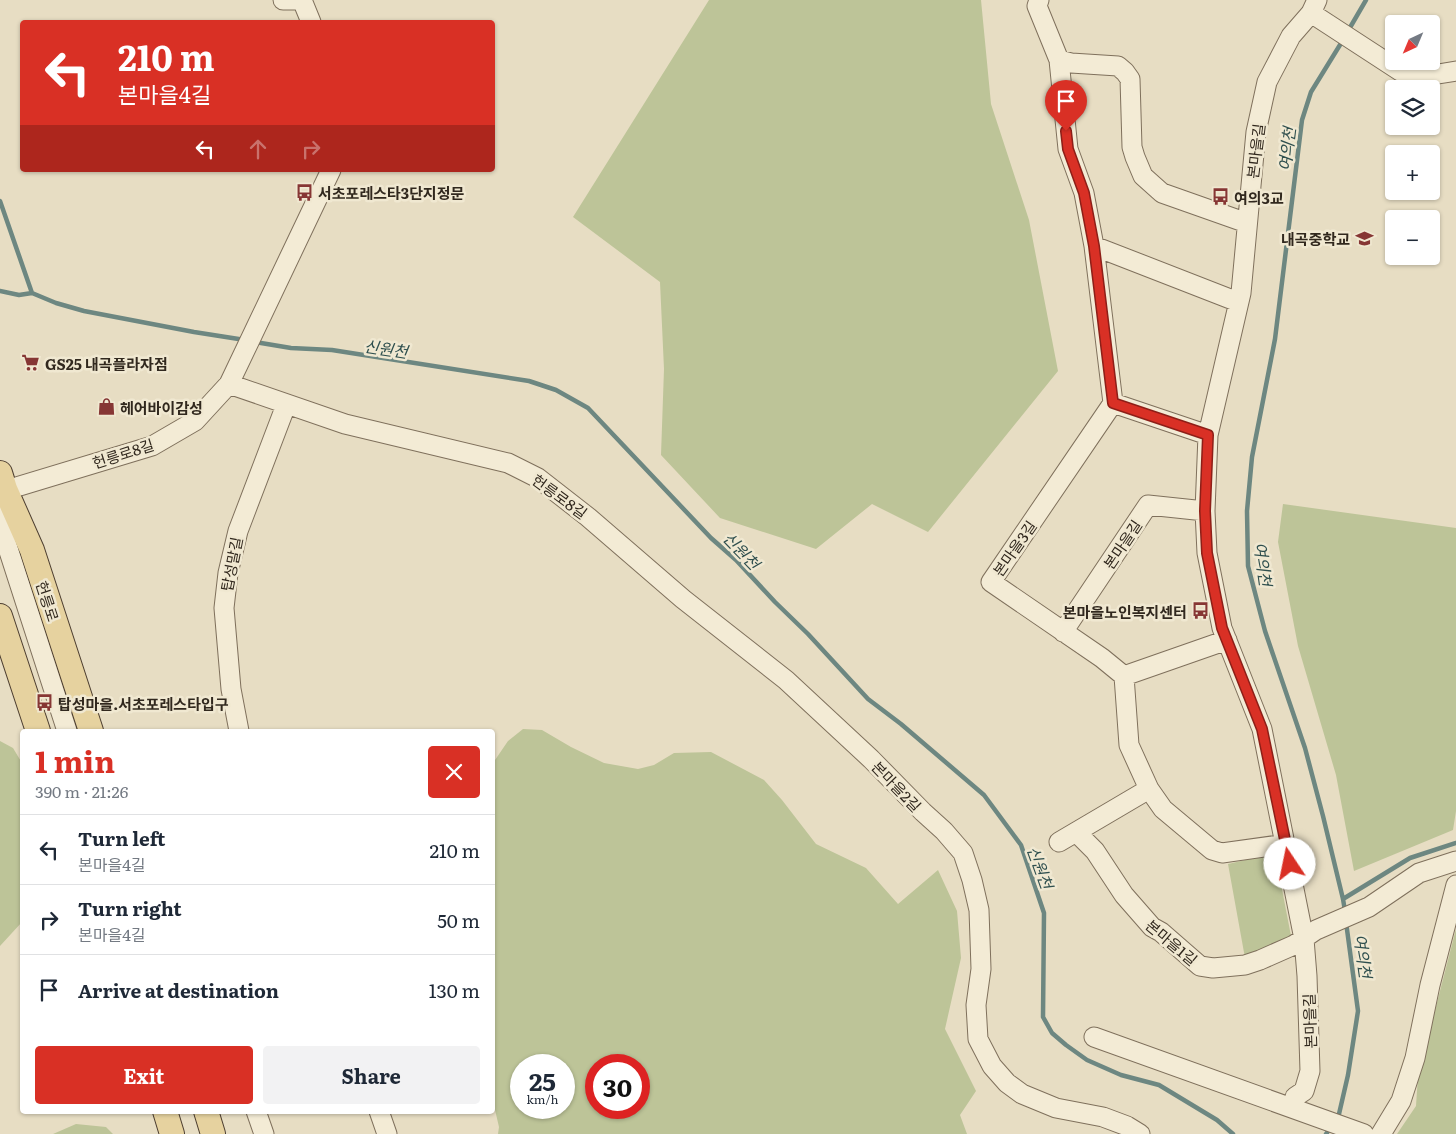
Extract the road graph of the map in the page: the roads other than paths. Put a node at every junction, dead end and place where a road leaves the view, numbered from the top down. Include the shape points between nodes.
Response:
1 (283, 0) edge
2 (294, 0) edge
3 (302, 0) edge
4 (1039, 0) edge
5 (1317, 12) edge
6 (310, 20) edge
7 (1059, 60) junction
8 (1456, 71) edge
9 (330, 172) edge
10 (1247, 224) junction
11 (1094, 246) junction
12 (1238, 302) junction
13 (229, 384) junction
14 (286, 405) junction
15 (1108, 411) junction
16 (1208, 435) junction
17 (2, 484) edge
18 (1205, 511) junction
19 (0, 546) edge
20 (0, 616) edge
21 (1063, 632) junction
22 (1224, 641) junction
23 (1124, 676) junction
24 (808, 702) joint
25 (37, 729) edge
26 (59, 729) edge
27 (67, 729) edge
28 (90, 729) edge
29 (239, 729) edge
30 (1149, 789) junction
31 (1076, 832) junction
32 (1059, 842) dead end
33 (1286, 844) junction
34 (1456, 861) edge
35 (1456, 885) edge
36 (1310, 935) junction
37 (1094, 1037) dead end
38 (1297, 1104) junction
39 (166, 1114) edge
40 (207, 1114) edge
41 (257, 1114) edge
42 (380, 1114) edge
43 (1362, 1133) edge
44 (172, 1134) edge
45 (213, 1134) edge
46 (264, 1134) edge
47 (386, 1134) edge
48 (1140, 1134) edge
49 (1381, 1134) edge

1 - 2 street
3 - 6 street
4 - 7 street via 1037,6
5 - 8 street via 1400,71 1432,74
5 - 10 street, 본마을길 via 1291,36 1267,82 1256,132
7 - 10 street via 1118,66 1126,72 1130,79 1132,147 1143,176 1162,193
7 - 11 street via 1068,149 1084,193
9 - 13 street, 헌릉로8길
10 - 12 street, 본마을길
11 - 12 street
11 - 15 street
12 - 16 street, 본마을길
13 - 14 street, 헌릉로8길
13 - 17 street, 헌릉로8길 via 195,420 152,446
14 - 24 street, 헌릉로8길 via 345,424 508,463 538,478 786,680
14 - 29 street, 탑성말길 via 238,531 228,573 224,608 231,689
15 - 16 street
15 - 21 street, 본마을3길 via 990,582
16 - 18 street, 본마을길
17 - 27 street via 4,536
17 - 28 main road, 헌릉로 via 32,550
18 - 21 street, 본마을길 via 1148,505
18 - 22 street, 본마을길 via 1207,553
19 - 26 street
20 - 25 main road
21 - 23 street, 본마을3길
22 - 23 street
22 - 33 street, 본마을길 via 1262,729
23 - 30 street via 1129,745
24 - 48 street, 본마을2길 via 871,759 963,853 979,910 978,1039 992,1066 1022,1094 1056,1108 1103,1117
30 - 31 street
30 - 33 street via 1163,809 1212,850 1222,853
31 - 32 street
31 - 36 street, 본마을1길 via 1095,851 1124,895 1152,927 1200,966 1245,965
33 - 36 street, 본마을길
34 - 36 street, 본마을1길 via 1419,873 1369,907
35 - 49 street via 1415,1058 1401,1101
36 - 38 street, 본마을길 via 1307,976 1310,1071
37 - 38 street
38 - 43 street
39 - 44 main road
40 - 45 main road
41 - 46 street
42 - 47 street

